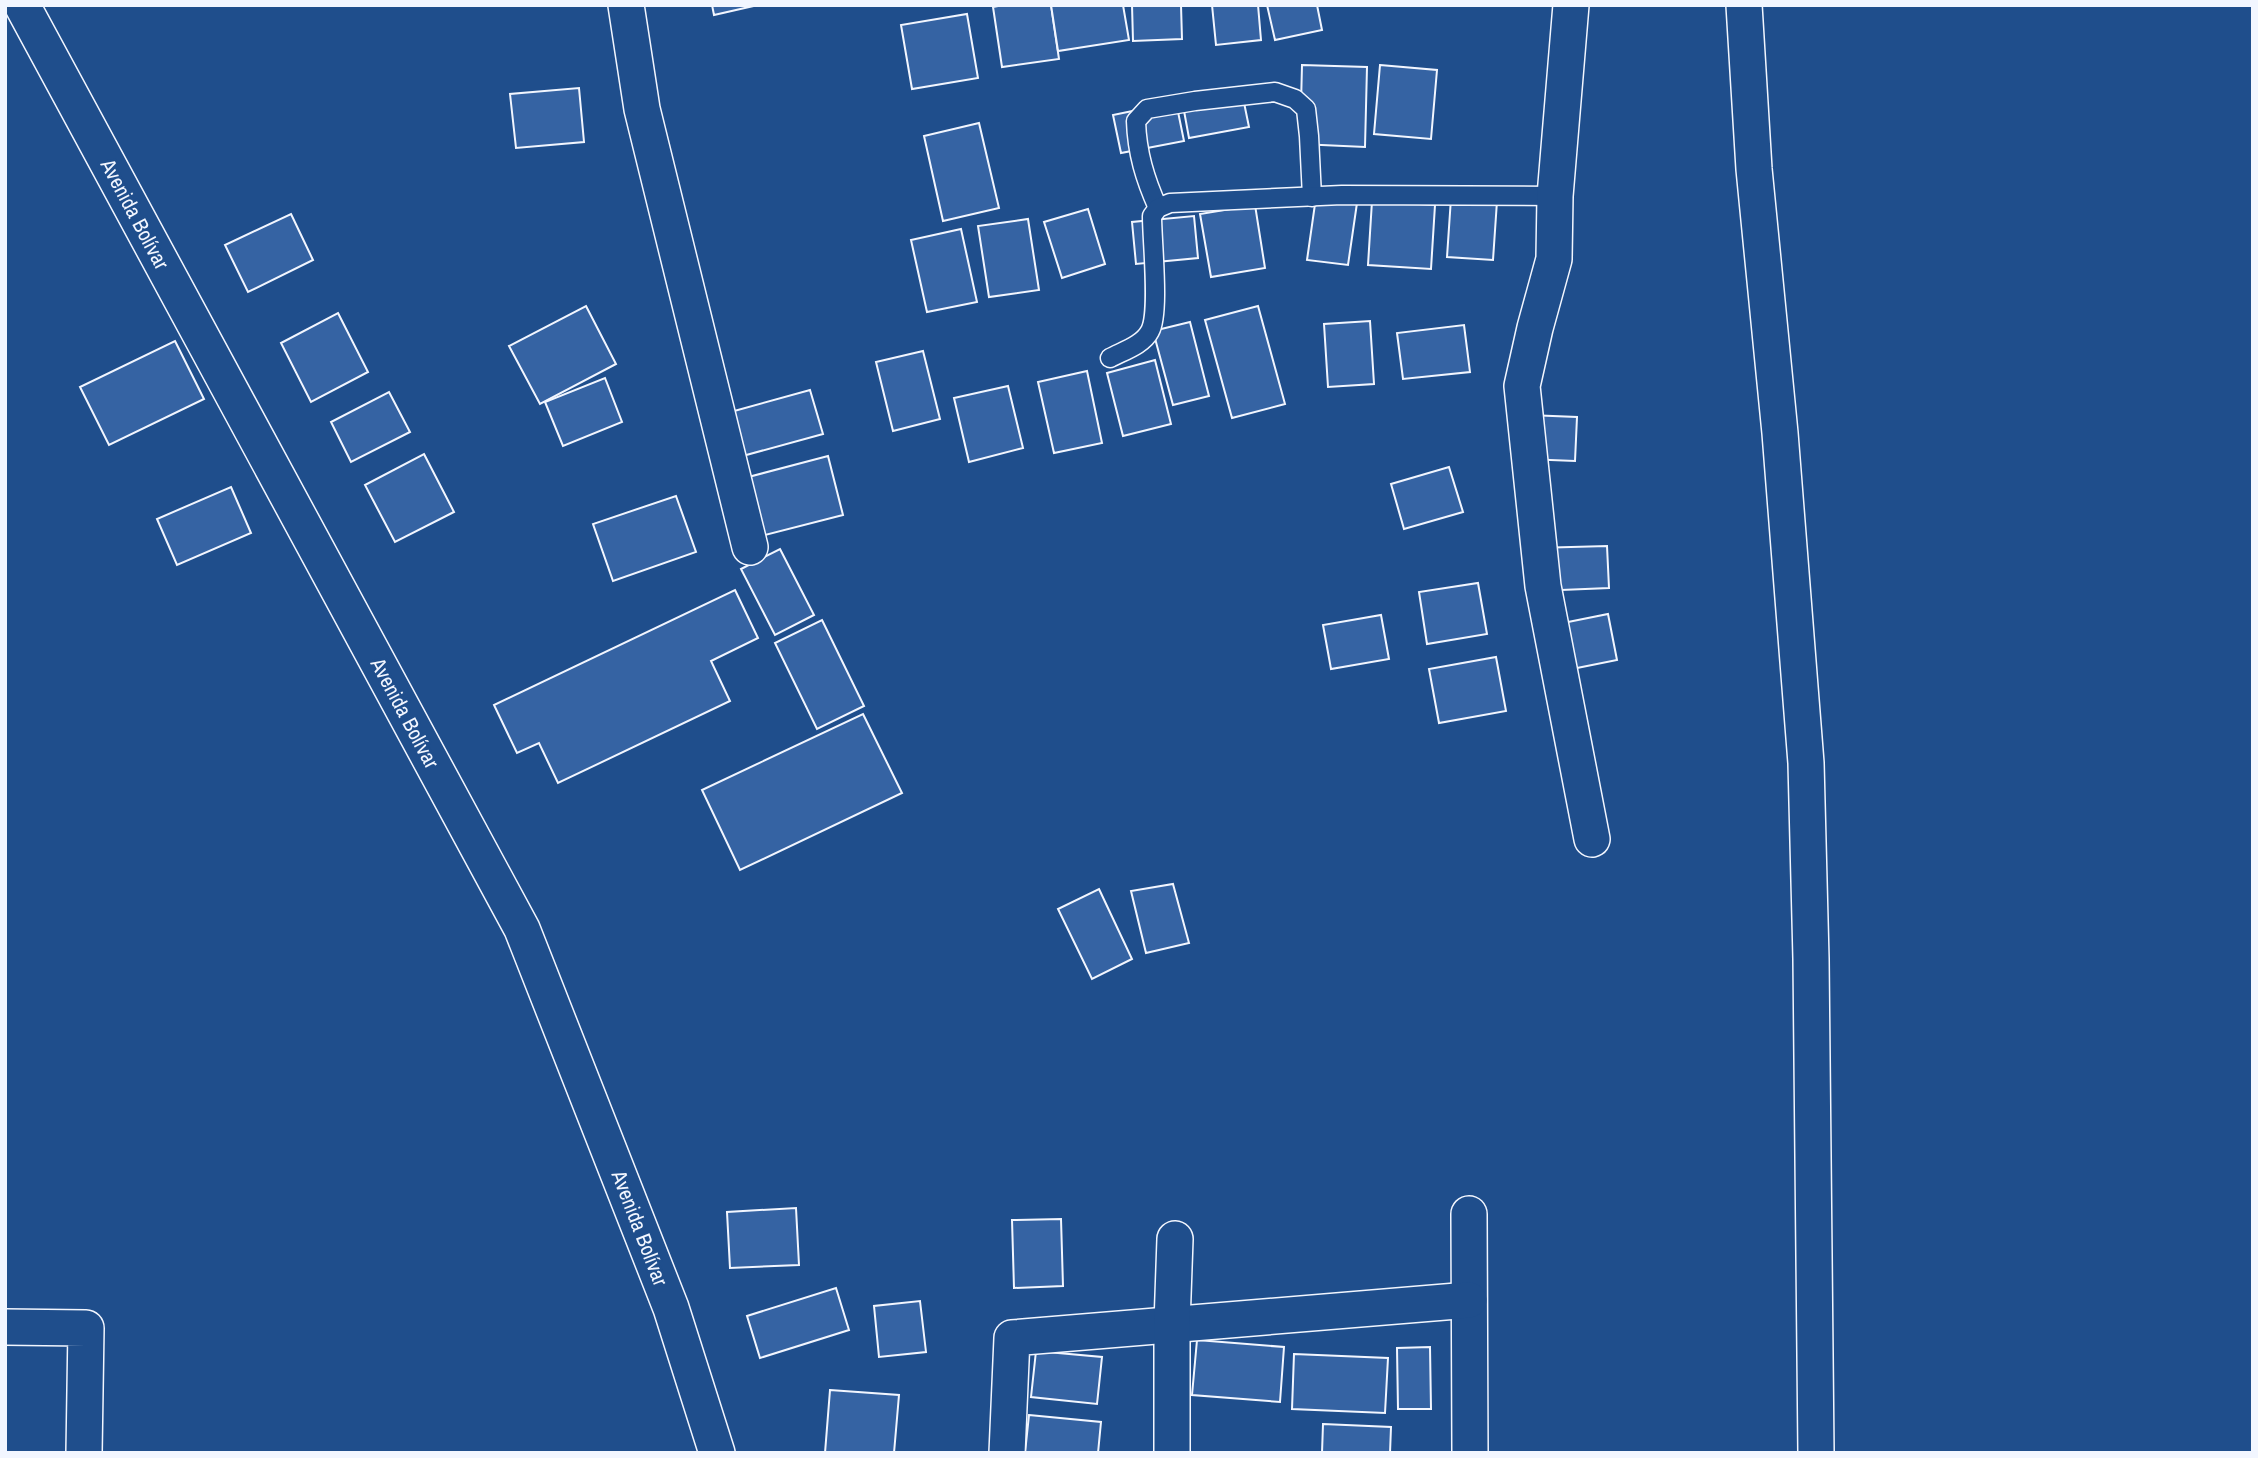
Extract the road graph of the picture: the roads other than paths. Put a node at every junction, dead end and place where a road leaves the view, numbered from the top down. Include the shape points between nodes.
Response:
1 (22, 5) edge
2 (626, 5) edge
3 (1571, 5) edge
4 (1744, 5) edge
5 (1555, 196) junction
6 (1312, 197) junction
7 (1158, 208) junction
8 (1110, 358) dead end
9 (750, 547) dead end
10 (1592, 839) dead end
11 (1469, 1214) dead end
12 (1175, 1239) dead end
13 (1469, 1300) junction
14 (1172, 1324) junction
15 (5, 1327) edge
16 (84, 1453) edge
17 (717, 1453) edge
18 (1007, 1453) edge
19 (1172, 1453) edge
20 (1470, 1453) edge
21 (1816, 1453) edge

1 - 17 street, Avenida Bolívar via 523,929 671,1308
2 - 9 street via 642,109
3 - 5 street
4 - 21 street via 1805,763
5 - 6 lane
5 - 10 street via 1554,260 1522,386 1543,586
6 - 7 lane via 1170,203
6 - 7 lane via 1306,109 1296,99 1275,92 1147,109 1136,121 1136,144
7 - 8 lane via 1152,216 1155,314 1150,332
11 - 13 street
12 - 14 street
13 - 14 street
13 - 20 street
14 - 18 street via 1012,1338
14 - 19 street
15 - 16 street via 86,1328

